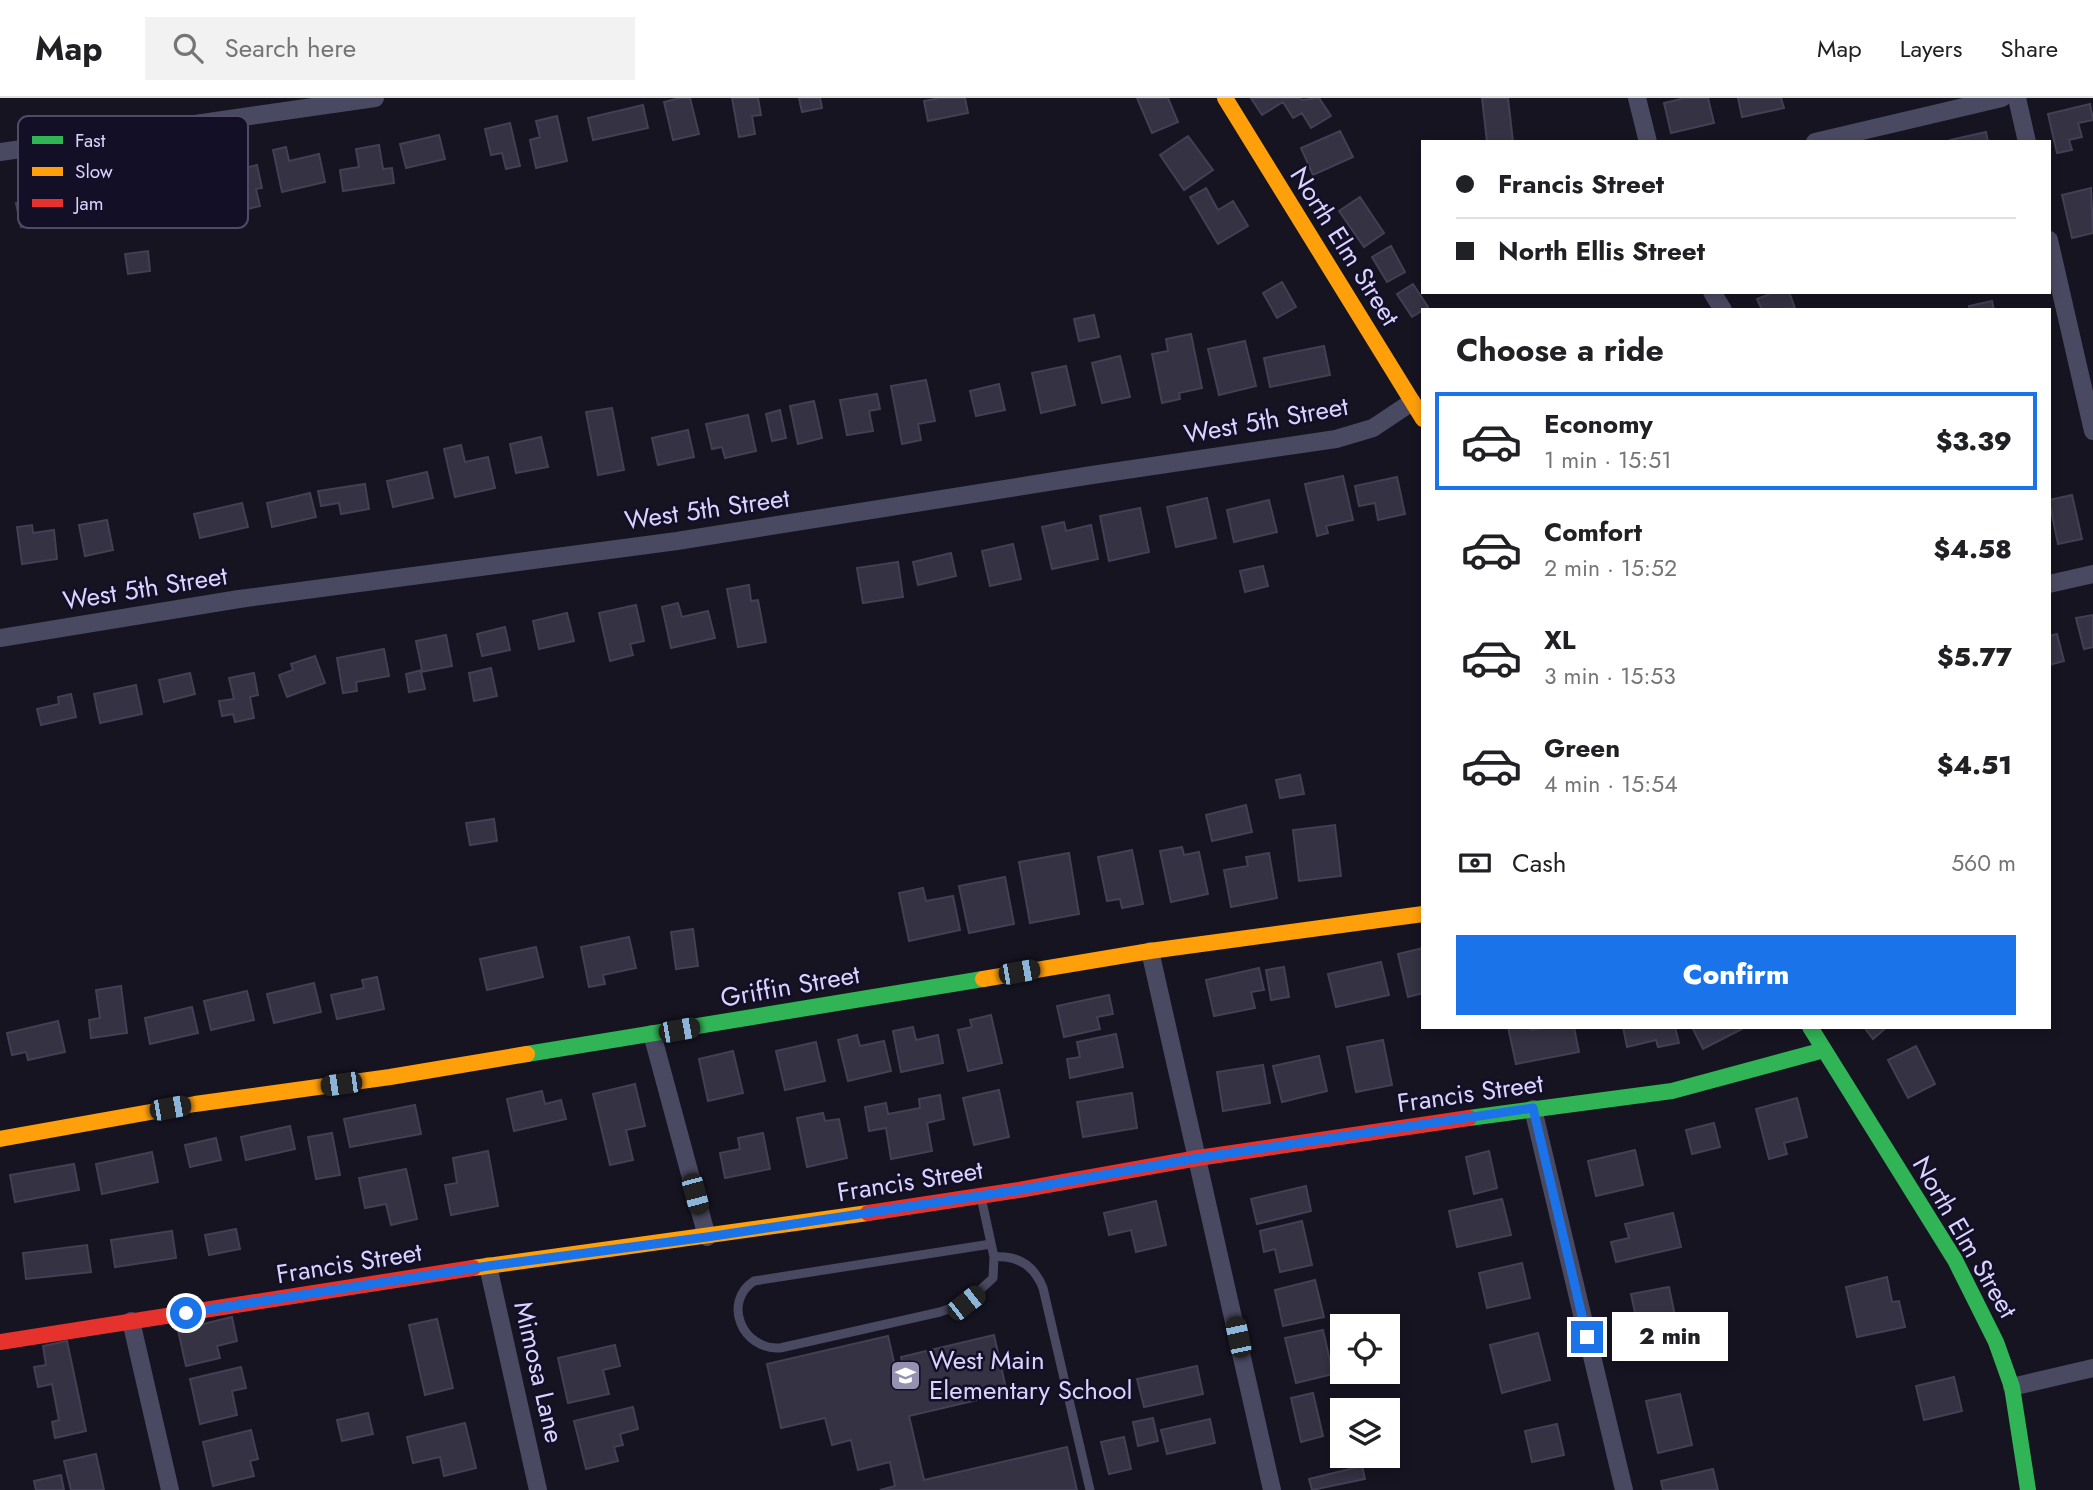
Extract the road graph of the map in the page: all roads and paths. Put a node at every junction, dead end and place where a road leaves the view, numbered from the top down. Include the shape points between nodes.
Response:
1 (375, 98) edge
2 (1225, 98) edge
3 (1637, 98) edge
4 (2002, 98) edge
5 (2017, 98) edge
6 (248, 116) edge
7 (1648, 140) edge
8 (1824, 140) edge
9 (2027, 140) edge
10 (18, 149) edge
11 (0, 152) edge
12 (2051, 249) edge
13 (1412, 402) junction
14 (1421, 416) edge
15 (2093, 431) edge
16 (2093, 574) edge
17 (2051, 584) edge
18 (0, 638) edge
19 (1421, 914) edge
20 (1150, 951) junction
21 (1811, 1029) edge
22 (652, 1034) junction
23 (1824, 1050) junction
24 (1533, 1108) junction
25 (0, 1139) edge
26 (1198, 1158) junction
27 (981, 1196) junction
28 (707, 1237) junction
29 (991, 1244) junction
30 (993, 1257) junction
31 (488, 1266) junction
32 (131, 1321) junction
33 (0, 1342) edge
34 (2093, 1368) edge
35 (2012, 1387) junction
36 (170, 1490) edge
37 (538, 1490) edge
38 (1090, 1490) edge
39 (1272, 1490) edge
40 (1624, 1490) edge
41 (2028, 1490) edge

1 - 6 street
2 - 13 street, North Elm Street
3 - 7 street
4 - 8 street
5 - 9 street
10 - 11 street
12 - 15 street
13 - 14 street, North Elm Street
13 - 18 street, West 5th Street via 1373,428 1336,439 677,541 239,599
16 - 17 street
19 - 20 street, Griffin Street
20 - 22 street, Griffin Street
20 - 26 street
21 - 23 street, North Elm Street
22 - 25 street, Griffin Street via 195,1104
22 - 28 street
23 - 24 street, Francis Street via 1672,1091
23 - 35 street, North Elm Street via 1955,1260 1996,1342
24 - 26 street, Francis Street
24 - 40 street
26 - 27 street, Francis Street
26 - 39 street
27 - 28 street, Francis Street
27 - 29 lane
28 - 31 street, Francis Street
29 - 30 lane
29 - 30 lane via 754,1281 742,1292 740,1316 746,1334 770,1349 927,1315 966,1303 978,1294 993,1278
30 - 38 lane via 1019,1259 1030,1266 1043,1288
31 - 32 street, Francis Street
31 - 37 street, Mimosa Lane
32 - 33 street, Francis Street
32 - 36 street
34 - 35 street
35 - 41 street, North Elm Street

